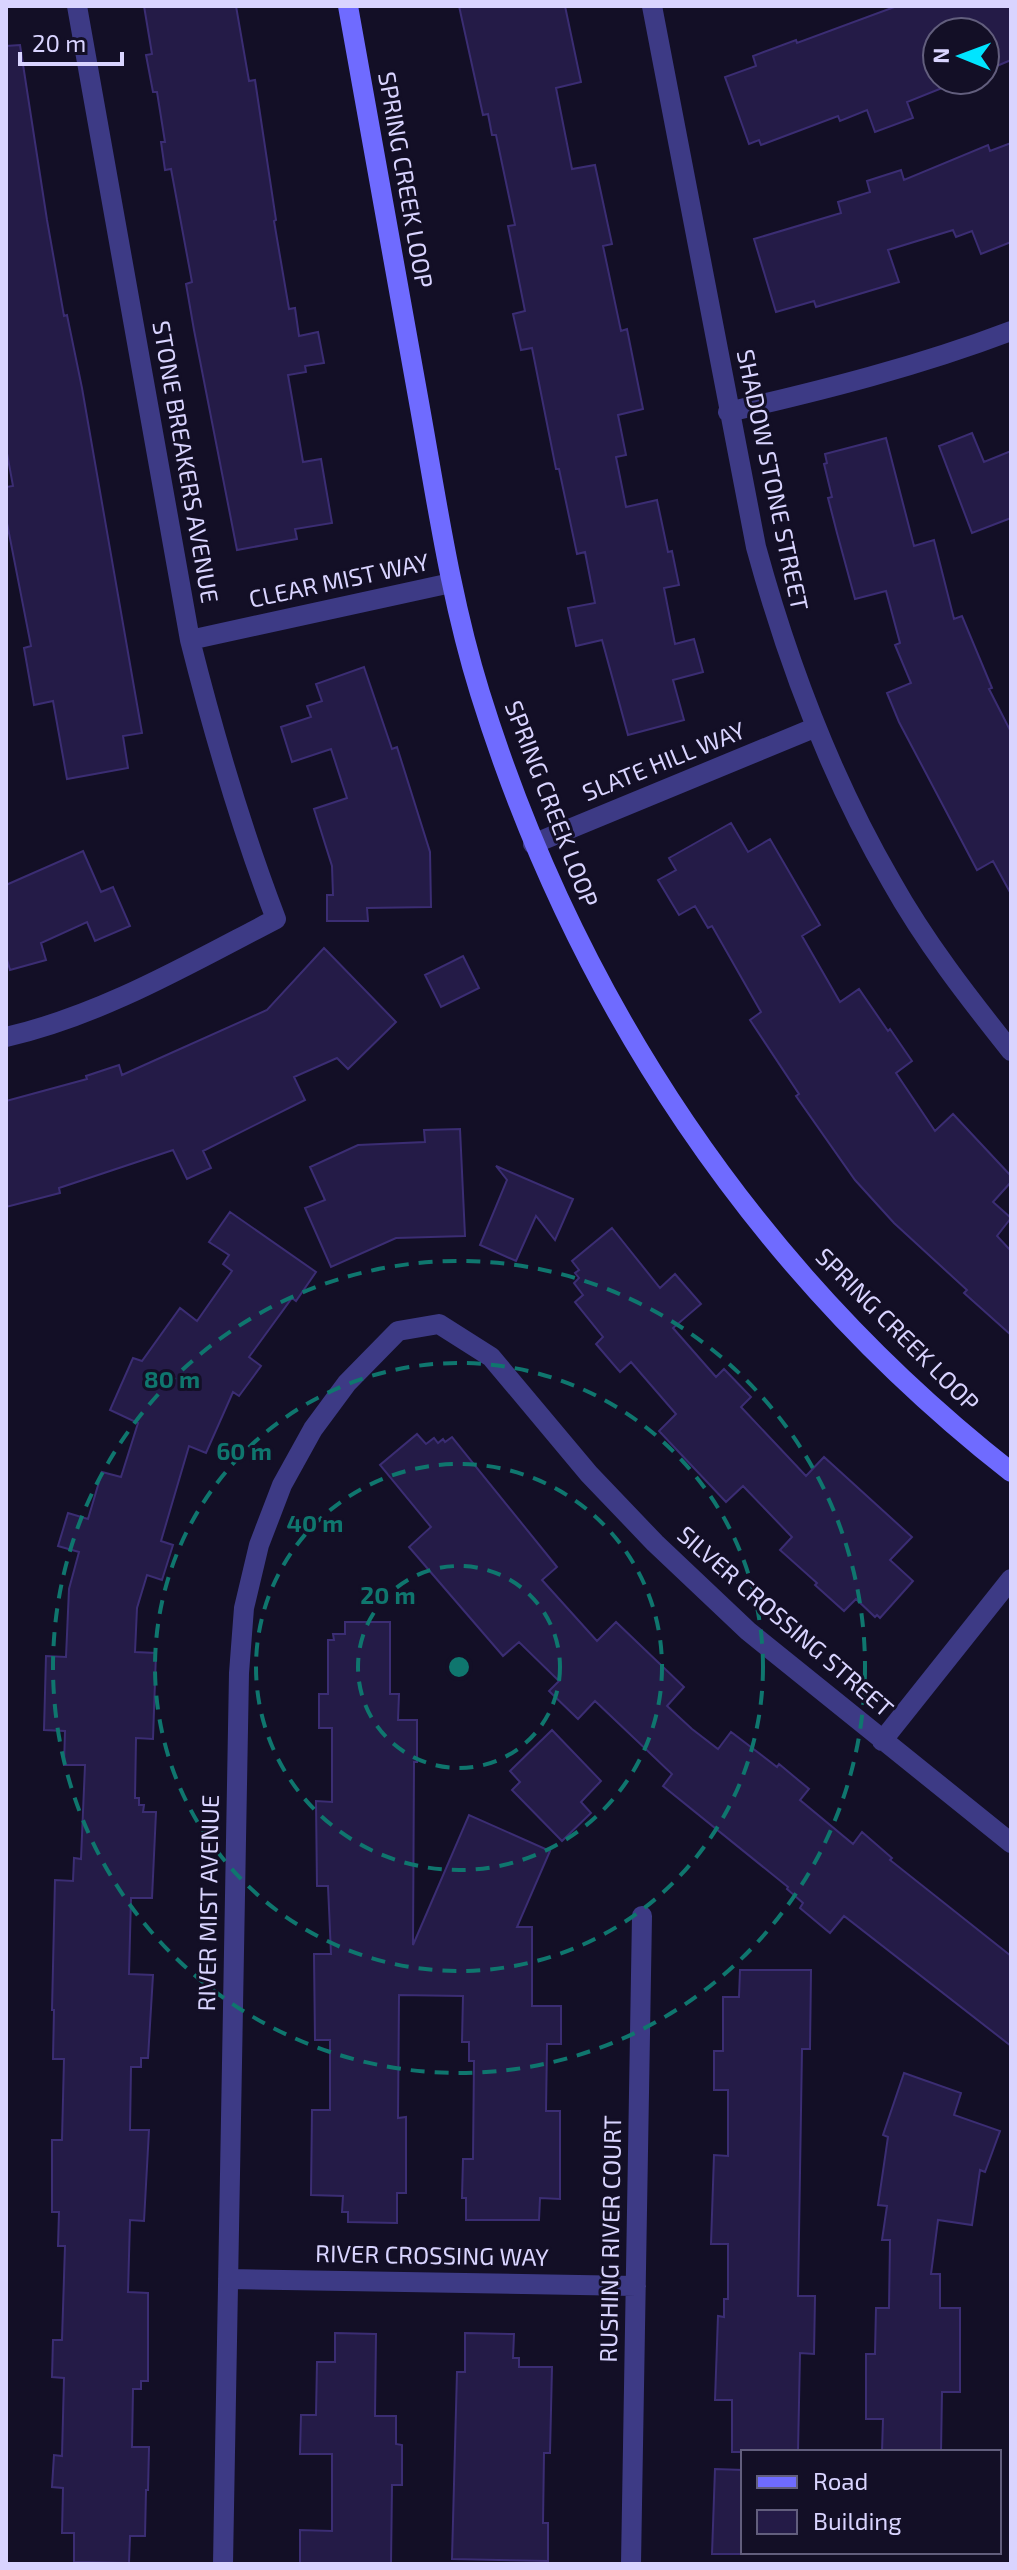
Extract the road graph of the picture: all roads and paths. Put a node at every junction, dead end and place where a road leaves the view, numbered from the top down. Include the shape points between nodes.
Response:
1 (77, 6) edge
2 (348, 6) edge
3 (652, 6) edge
4 (1011, 331) edge
5 (728, 412) junction
6 (451, 583) junction
7 (190, 640) junction
8 (814, 728) junction
9 (533, 844) junction
10 (6, 1037) edge
11 (1011, 1051) edge
12 (439, 1324) joint
13 (1011, 1472) edge
14 (1011, 1579) edge
15 (882, 1741) junction
16 (1011, 1843) edge
17 (642, 1916) dead end
18 (228, 2279) junction
19 (636, 2286) junction
20 (223, 2564) edge
21 (631, 2564) edge

1 - 7 street, STONE BREAKERS AVENUE
2 - 6 street, SPRING CREEK LOOP
3 - 5 street, SHADOW STONE STREET
4 - 5 street via 845,385
5 - 8 street, SHADOW STONE STREET via 756,547
6 - 7 street, CLEAR MIST WAY
6 - 9 street, SPRING CREEK LOOP via 479,692
7 - 10 street, STONE BREAKERS AVENUE via 215,740 276,919 149,985
8 - 9 street, SLATE HILL WAY
8 - 11 street, SHADOW STONE STREET via 892,883 951,974
9 - 13 street, SPRING CREEK LOOP via 632,1041 705,1154 843,1320
12 - 15 street, SILVER CROSSING STREET via 491,1357 589,1474 748,1631
12 - 18 street, RIVER MIST AVENUE via 398,1331 347,1383 313,1429 282,1485 259,1545 244,1608
14 - 15 street
15 - 16 street, SILVER CROSSING STREET
17 - 19 street, RUSHING RIVER COURT
18 - 19 street, RIVER CROSSING WAY
18 - 20 street, RIVER MIST AVENUE
19 - 21 street, RUSHING RIVER COURT

